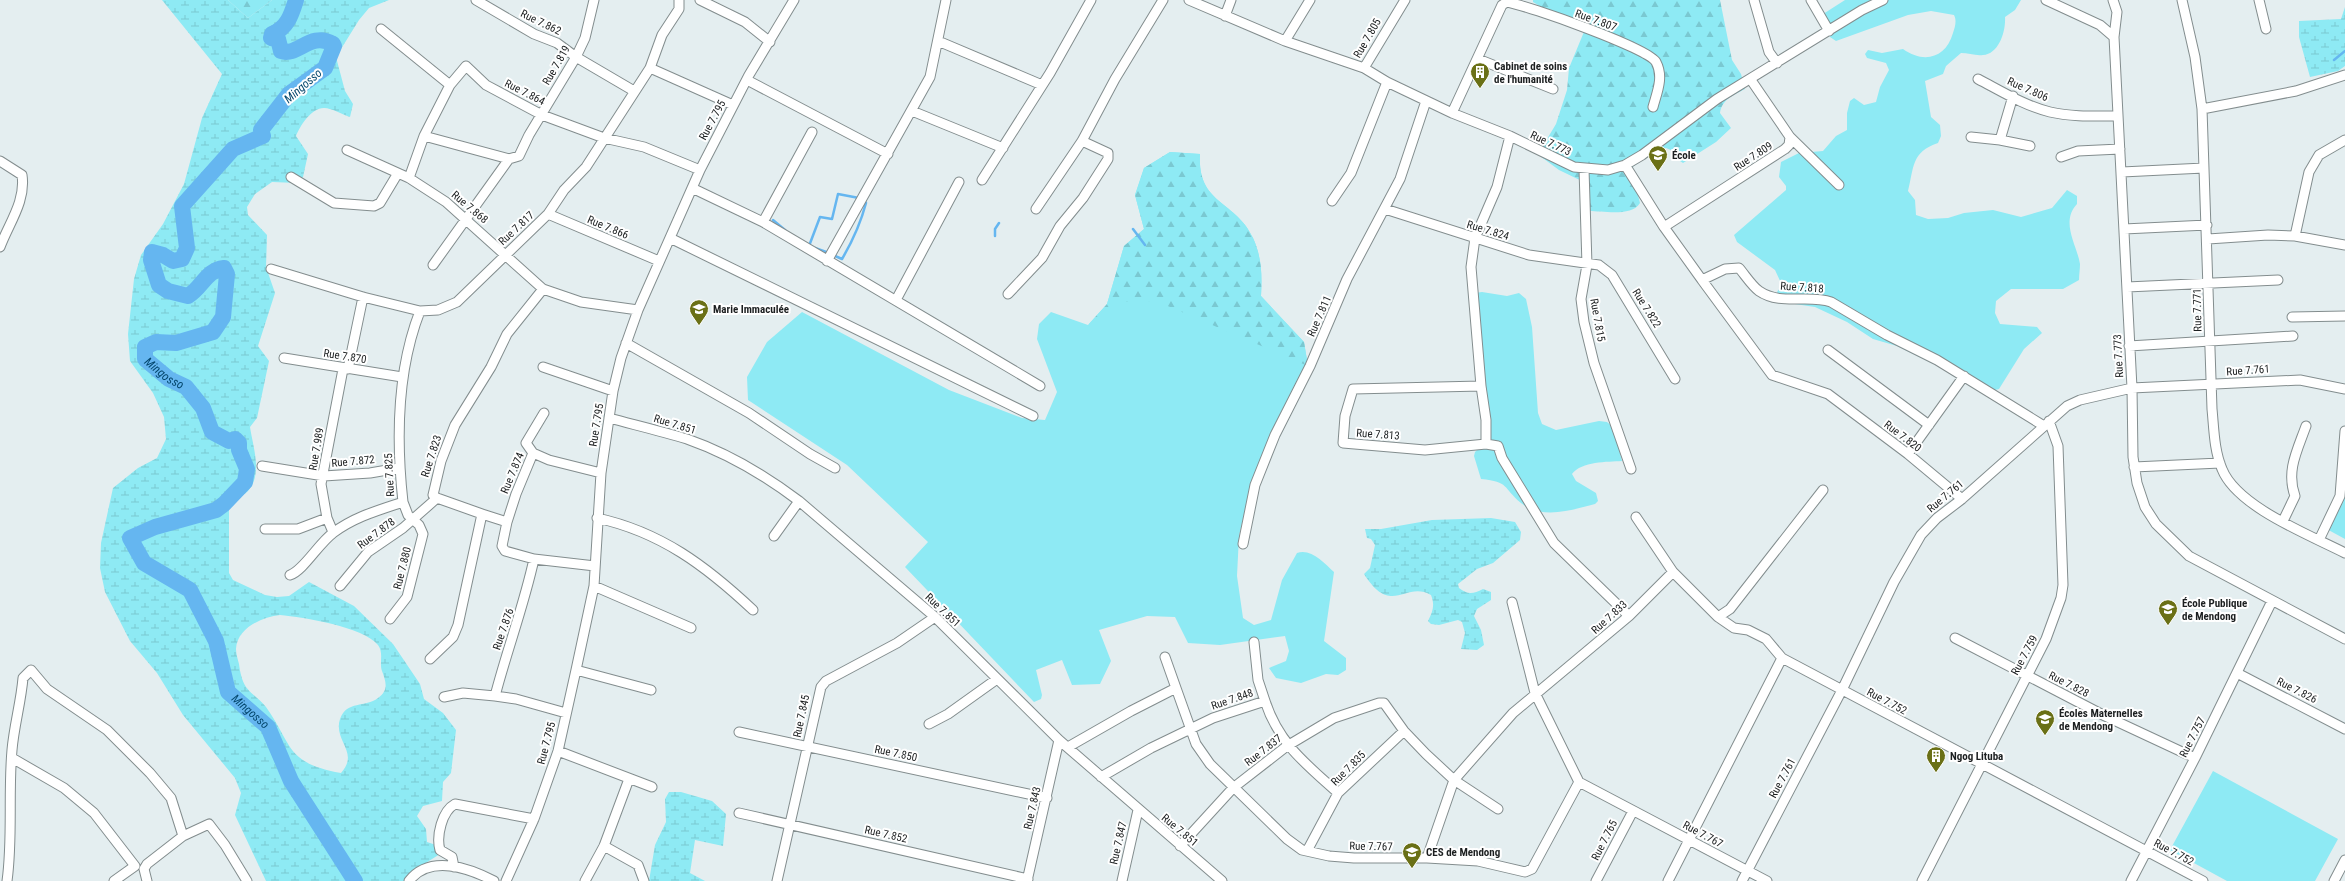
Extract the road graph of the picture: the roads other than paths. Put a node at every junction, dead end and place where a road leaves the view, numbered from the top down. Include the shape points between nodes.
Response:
1 (476, 0) edge
2 (594, 0) edge
3 (679, 0) edge
4 (700, 0) edge
5 (794, 0) edge
6 (946, 0) edge
7 (1091, 0) edge
8 (1163, 0) edge
9 (1189, 0) edge
10 (1231, 0) edge
11 (1310, 0) edge
12 (1405, 0) edge
13 (1754, 0) edge
14 (1811, 0) edge
15 (1883, 0) edge
16 (2046, 0) edge
17 (2113, 0) edge
18 (2182, 0) edge
19 (2259, 0) edge
20 (1508, 1) edge
21 (1225, 16) junction
22 (381, 28) dead end
23 (2266, 29) dead end
24 (1829, 31) junction
25 (2114, 37) junction
26 (1285, 40) junction
27 (938, 41) junction
28 (770, 42) junction
29 (576, 57) junction
30 (1478, 59) junction
31 (1777, 64) junction
32 (650, 68) junction
33 (1364, 68) junction
34 (2345, 75) edge
35 (1978, 79) dead end
36 (747, 80) junction
37 (1751, 80) junction
38 (1387, 82) junction
39 (450, 85) junction
40 (1042, 85) junction
41 (1553, 89) dead end
42 (634, 91) junction
43 (2013, 96) junction
44 (1426, 101) junction
45 (733, 105) junction
46 (1653, 107) dead end
47 (2202, 109) junction
48 (912, 111) junction
49 (1452, 113) junction
50 (542, 115) junction
51 (2118, 116) junction
52 (812, 132) dead end
53 (424, 136) junction
54 (1510, 136) junction
55 (1790, 137) junction
56 (1971, 137) dead end
57 (604, 138) junction
58 (2000, 140) junction
59 (2345, 140) edge
60 (1082, 141) junction
61 (2030, 146) dead end
62 (1003, 148) junction
63 (2120, 149) junction
64 (347, 150) dead end
65 (888, 154) junction
66 (2061, 157) dead end
67 (509, 159) junction
68 (0, 161) edge
69 (1625, 165) junction
70 (2204, 168) junction
71 (1584, 169) junction
72 (700, 170) junction
73 (2122, 172) junction
74 (398, 173) junction
75 (291, 177) dead end
76 (409, 178) junction
77 (982, 180) dead end
78 (959, 182) dead end
79 (1839, 185) dead end
80 (692, 188) junction
81 (1332, 201) dead end
82 (1036, 209) dead end
83 (1385, 209) junction
84 (548, 214) junction
85 (466, 219) junction
86 (763, 222) junction
87 (2207, 225) junction
88 (1664, 227) junction
89 (2124, 229) junction
90 (2295, 236) junction
91 (670, 238) junction
92 (1475, 238) junction
93 (2208, 240) junction
94 (2345, 245) edge
95 (0, 247) edge
96 (506, 254) junction
97 (659, 261) junction
98 (827, 261) junction
99 (1587, 264) junction
100 (434, 265) dead end
101 (271, 269) dead end
102 (1702, 280) junction
103 (2278, 280) dead end
104 (2209, 283) junction
105 (2127, 287) junction
106 (543, 289) junction
107 (1008, 294) dead end
108 (363, 297) junction
109 (896, 300) junction
110 (638, 310) junction
111 (420, 311) junction
112 (2345, 316) edge
113 (2292, 317) dead end
114 (2293, 336) dead end
115 (626, 343) junction
116 (2210, 343) junction
117 (2129, 346) junction
118 (1828, 350) dead end
119 (284, 358) dead end
120 (543, 367) dead end
121 (345, 369) junction
122 (1964, 376) junction
123 (402, 377) junction
124 (1676, 379) dead end
125 (2212, 385) junction
126 (1040, 386) dead end
127 (1481, 386) junction
128 (2132, 388) junction
129 (2345, 389) edge
130 (613, 391) junction
131 (544, 413) dead end
132 (1033, 416) dead end
133 (609, 418) junction
134 (2046, 424) junction
135 (1929, 425) junction
136 (2306, 426) dead end
137 (2345, 430) edge
138 (1486, 444) junction
139 (533, 453) junction
140 (1908, 454) junction
141 (2220, 463) junction
142 (262, 466) dead end
143 (399, 468) junction
144 (835, 468) dead end
145 (2134, 468) junction
146 (1631, 469) dead end
147 (601, 473) junction
148 (2343, 475) edge
149 (324, 476) junction
150 (1823, 490) dead end
151 (437, 498) junction
152 (1962, 499) junction
153 (799, 501) junction
154 (403, 502) junction
155 (482, 514) junction
156 (1636, 517) dead end
157 (327, 518) junction
158 (597, 518) junction
159 (413, 519) junction
160 (2283, 521) junction
161 (507, 522) junction
162 (265, 529) dead end
163 (333, 532) junction
164 (774, 536) dead end
165 (2319, 540) junction
166 (1243, 544) dead end
167 (2345, 553) edge
168 (534, 559) junction
169 (595, 566) junction
170 (1673, 572) junction
171 (290, 575) dead end
172 (340, 586) dead end
173 (594, 586) junction
174 (2272, 601) junction
175 (1512, 602) dead end
176 (753, 610) dead end
177 (1629, 616) junction
178 (1718, 616) junction
179 (935, 617) junction
180 (390, 619) dead end
181 (691, 628) dead end
182 (1955, 638) dead end
183 (2345, 639) edge
184 (1254, 642) dead end
185 (1165, 657) dead end
186 (1782, 658) junction
187 (430, 659) dead end
188 (576, 670) junction
189 (2237, 673) junction
190 (2026, 676) junction
191 (997, 680) junction
192 (1176, 688) junction
193 (651, 690) dead end
194 (1842, 690) junction
195 (1535, 693) junction
196 (444, 696) dead end
197 (496, 696) junction
198 (1265, 701) junction
199 (566, 714) junction
200 (929, 724) dead end
201 (1190, 729) junction
202 (2345, 729) edge
203 (1404, 731) junction
204 (739, 732) dead end
205 (1059, 740) junction
206 (807, 746) junction
207 (1287, 746) junction
208 (1068, 747) junction
209 (558, 751) junction
210 (12, 758) junction
211 (2195, 758) junction
212 (1981, 764) junction
213 (1101, 776) junction
214 (629, 778) junction
215 (1454, 780) junction
216 (1579, 782) junction
217 (652, 787) dead end
218 (1233, 788) junction
219 (1338, 793) junction
220 (1047, 798) junction
221 (1498, 809) dead end
222 (1138, 810) junction
223 (1632, 810) junction
224 (739, 813) dead end
225 (534, 819) junction
226 (790, 824) junction
227 (183, 836) junction
228 (1690, 841) junction
229 (604, 846) junction
230 (1180, 846) junction
231 (1307, 851) junction
232 (2146, 851) junction
233 (1427, 858) junction
234 (2345, 860) edge
235 (454, 868) junction
236 (1747, 871) junction
237 (1027, 880) edge
238 (7, 881) edge
239 (114, 881) edge
240 (147, 881) edge
241 (247, 881) edge
242 (410, 881) edge
243 (494, 881) edge
244 (506, 881) edge
245 (584, 881) edge
246 (644, 881) edge
247 (777, 881) edge
248 (1122, 881) edge
249 (1222, 881) edge
250 (1596, 881) edge
251 (1668, 881) edge
252 (1742, 881) edge
253 (1767, 881) edge
254 (1922, 881) edge
255 (2131, 881) edge
256 (2203, 881) edge
257 (2334, 881) edge

1 - 29 street, Rue 7.862 via 534,34 557,43
2 - 29 street, Rue 7.819 via 585,38
3 - 32 street, Rue 7.817 via 679,10 662,35
4 - 28 street via 745,22
5 - 28 street, Rue 7.795
6 - 27 street
7 - 40 street
8 - 60 street via 1115,79
9 - 21 street, Rue 7.773
10 - 21 street
11 - 26 street
12 - 33 street, Rue 7.805
13 - 31 street via 1769,52
14 - 24 street
15 - 24 street, Rue 7.773
16 - 25 street via 2100,25
17 - 25 street, Rue 7.773 via 2117,12
18 - 47 street, Rue 7.771 via 2195,57
19 - 23 street
20 - 30 street, Rue 7.807 via 1502,5
20 - 46 street, Rue 7.807 via 1604,35 1648,54 1656,62 1660,74
21 - 26 street, Rue 7.773
22 - 39 street
24 - 31 street, Rue 7.773
25 - 51 street, Rue 7.773
26 - 33 street, Rue 7.773
27 - 40 street
27 - 48 street via 930,77
28 - 36 street, Rue 7.795
29 - 42 street, Rue 7.862
29 - 50 street, Rue 7.819
30 - 41 street
30 - 49 street, Rue 7.807
31 - 37 street, Rue 7.773
32 - 42 street, Rue 7.817
32 - 45 street
33 - 38 street, Rue 7.773
34 - 47 street via 2296,91
35 - 43 street, Rue 7.806
36 - 45 street, Rue 7.795
36 - 65 street
37 - 55 street
37 - 69 street, Rue 7.773 via 1717,100
38 - 44 street, Rue 7.773
38 - 81 street via 1354,167
39 - 50 street, Rue 7.864 via 466,66 486,85
39 - 53 street, Rue 7.864
40 - 62 street
42 - 57 street, Rue 7.817
43 - 51 street, Rue 7.806 via 2051,112
43 - 58 street
44 - 49 street, Rue 7.773
44 - 83 street, Rue 7.811 via 1400,179
45 - 72 street, Rue 7.795
47 - 70 street, Rue 7.771
48 - 62 street
48 - 65 street
49 - 54 street, Rue 7.773
50 - 57 street, Rue 7.864
50 - 67 street, Rue 7.819 via 519,156
51 - 63 street, Rue 7.773
52 - 86 street
53 - 67 street
53 - 76 street, Rue 7.864
54 - 71 street, Rue 7.773 via 1574,167
54 - 92 street via 1497,187
55 - 79 street
55 - 88 street, Rue 7.809 via 1785,149
56 - 58 street
57 - 72 street, Rue 7.864 via 644,147
57 - 84 street, Rue 7.817 via 586,167 564,190
58 - 61 street
59 - 90 street via 2319,155 2309,172
60 - 82 street
60 - 107 street via 1108,153 1108,159 1083,198 1060,226 1042,258
62 - 77 street
63 - 66 street via 2078,151
63 - 73 street, Rue 7.773
64 - 74 street, Rue 7.868
65 - 98 street
67 - 85 street, Rue 7.819
68 - 95 street via 22,176 24,184 22,198
69 - 71 street, Rue 7.773 via 1608,170
69 - 88 street
70 - 73 street
70 - 87 street, Rue 7.771
71 - 99 street, Rue 7.815
72 - 80 street, Rue 7.795
73 - 89 street, Rue 7.773
74 - 75 street via 380,203 374,206 334,203
74 - 76 street, Rue 7.868
76 - 85 street, Rue 7.868 via 446,202
78 - 109 street
80 - 86 street
80 - 91 street, Rue 7.795
83 - 92 street, Rue 7.824
83 - 166 street, Rue 7.811 via 1347,280 1310,366 1275,435 1255,485
84 - 96 street, Rue 7.817
84 - 97 street, Rue 7.866
85 - 96 street, Rue 7.868
85 - 100 street, Rue 7.819
86 - 98 street
87 - 89 street
87 - 93 street, Rue 7.771
88 - 102 street
89 - 105 street, Rue 7.773
90 - 93 street via 2268,235
90 - 94 street
91 - 97 street, Rue 7.795
91 - 132 street
92 - 99 street, Rue 7.824 via 1529,255
92 - 127 street via 1471,267
93 - 104 street, Rue 7.771
96 - 106 street, Rue 7.868
96 - 111 street, Rue 7.817 via 457,302 438,310
97 - 110 street, Rue 7.795
98 - 109 street
99 - 124 street, Rue 7.822 via 1599,265 1612,274
99 - 146 street, Rue 7.815 via 1581,299 1584,322 1594,363
101 - 108 street, Rue 7.817
102 - 122 street, Rue 7.818 via 1725,269 1739,268 1758,291 1764,294 1779,299 1822,298
102 - 140 street, Rue 7.820 via 1772,375 1828,394
103 - 104 street
104 - 105 street
104 - 116 street, Rue 7.771
105 - 117 street, Rue 7.773
106 - 110 street, Rue 7.868 via 581,302
106 - 151 street, Rue 7.823 via 506,334 491,367 455,425 433,491
108 - 111 street, Rue 7.817
108 - 121 street, Rue 7.989
109 - 126 street
110 - 115 street, Rue 7.795
111 - 123 street, Rue 7.825 via 407,350
112 - 113 street
114 - 116 street
115 - 130 street, Rue 7.795
115 - 144 street via 750,413
116 - 117 street
116 - 125 street, Rue 7.771
117 - 128 street, Rue 7.773
118 - 135 street
119 - 121 street, Rue 7.870
120 - 130 street
121 - 123 street, Rue 7.870
121 - 149 street, Rue 7.989
122 - 134 street, Rue 7.818
122 - 135 street
123 - 143 street, Rue 7.825
125 - 128 street, Rue 7.761
125 - 129 street, Rue 7.761 via 2300,380
125 - 141 street, Rue 7.771 via 2217,454
127 - 138 street via 1486,420
127 - 138 street, Rue 7.813 via 1353,389 1345,416 1343,443 1425,450
128 - 134 street, Rue 7.761 via 2080,400 2067,406
128 - 145 street, Rue 7.773
130 - 133 street, Rue 7.795
131 - 139 street via 526,443
133 - 147 street, Rue 7.795
133 - 153 street, Rue 7.851 via 686,439 711,449
134 - 152 street, Rue 7.761
134 - 190 street, Rue 7.759 via 2058,446 2063,585 2046,639
135 - 140 street
136 - 160 street via 2290,469 2290,483 2295,496
137 - 148 street
138 - 177 street via 1498,446 1502,458 1554,543
139 - 147 street, Rue 7.874 via 549,460
139 - 161 street, Rue 7.874
140 - 152 street, Rue 7.820
141 - 145 street
141 - 160 street, Rue 7.771 via 2236,489 2255,506
142 - 149 street, Rue 7.872
143 - 149 street, Rue 7.872
143 - 154 street, Rue 7.825
145 - 174 street, Rue 7.773 via 2145,507 2156,524 2173,542 2189,556
147 - 158 street, Rue 7.795
148 - 165 street via 2340,496
149 - 157 street, Rue 7.989 via 321,484
150 - 178 street via 1736,602
151 - 155 street
151 - 159 street, Rue 7.878
152 - 194 street, Rue 7.761 via 1937,518 1921,535 1894,582
153 - 164 street
153 - 179 street, Rue 7.851
154 - 159 street, Rue 7.880 via 408,515
154 - 163 street, Rue 7.825 via 365,515
155 - 161 street
155 - 187 street via 458,625 453,637
156 - 170 street
157 - 162 street via 298,529
157 - 163 street, Rue 7.989
158 - 169 street, Rue 7.795
158 - 176 street via 674,546 720,579
159 - 172 street, Rue 7.878 via 368,552
159 - 180 street, Rue 7.880 via 422,530 421,542 407,597
160 - 165 street, Rue 7.771
161 - 168 street, Rue 7.874 via 502,546 505,551
163 - 171 street, Rue 7.825 via 298,571
165 - 167 street, Rue 7.771
168 - 169 street
168 - 197 street, Rue 7.876 via 525,600 502,668
169 - 173 street, Rue 7.795
170 - 177 street, Rue 7.833
170 - 178 street
173 - 181 street
173 - 188 street, Rue 7.795
174 - 183 street, Rue 7.773
174 - 189 street, Rue 7.757
175 - 195 street
177 - 195 street, Rue 7.833
178 - 186 street via 1734,628 1748,630 1766,639
179 - 191 street, Rue 7.851
179 - 206 street, Rue 7.845 via 897,643 821,686
182 - 190 street, Rue 7.828
184 - 198 street via 1258,680
185 - 192 street, Rue 7.767
186 - 194 street, Rue 7.752
186 - 228 street
188 - 193 street
188 - 199 street, Rue 7.795
189 - 202 street, Rue 7.826
189 - 211 street, Rue 7.757
190 - 211 street, Rue 7.828
190 - 212 street, Rue 7.759
191 - 200 street
191 - 205 street, Rue 7.851
192 - 201 street, Rue 7.767
192 - 208 street
194 - 212 street, Rue 7.752
194 - 236 street, Rue 7.761
195 - 215 street, Rue 7.833 via 1513,712
195 - 216 street
196 - 197 street via 463,692
197 - 199 street via 516,699
198 - 201 street, Rue 7.848
198 - 207 street, Rue 7.848
199 - 209 street, Rue 7.795
201 - 213 street, Rue 7.848
201 - 218 street, Rue 7.767 via 1196,744 1210,764
203 - 207 street, Rue 7.837 via 1382,703 1334,718
203 - 215 street
203 - 219 street, Rue 7.835
204 - 206 street, Rue 7.850
205 - 208 street, Rue 7.851
205 - 220 street, Rue 7.843
206 - 220 street, Rue 7.850
206 - 226 street, Rue 7.845
207 - 218 street, Rue 7.837
207 - 219 street, Rue 7.848
208 - 213 street, Rue 7.851
209 - 214 street
209 - 225 street, Rue 7.795
210 - 227 street via 24,678 31,670 47,689 107,730 150,773 171,798
210 - 238 street via 9,816 11,846
210 - 239 street via 64,788 94,813 135,866
211 - 232 street, Rue 7.757
212 - 232 street, Rue 7.752
212 - 254 street, Rue 7.759
213 - 222 street, Rue 7.851
214 - 217 street
214 - 229 street
215 - 221 street
215 - 233 street, Rue 7.833
216 - 223 street, Rue 7.767
216 - 233 street, Rue 7.767 via 1532,869 1525,872 1478,861
218 - 230 street, Rue 7.837
218 - 231 street, Rue 7.767 via 1287,839
219 - 231 street, Rue 7.835
220 - 237 street, Rue 7.843
222 - 230 street, Rue 7.851
222 - 248 street, Rue 7.847
223 - 228 street, Rue 7.767
223 - 250 street, Rue 7.765
224 - 226 street, Rue 7.852
225 - 235 street via 455,804 451,806 439,837 440,848 452,856
225 - 244 street, Rue 7.795
226 - 237 street, Rue 7.852
226 - 247 street, Rue 7.845
227 - 240 street via 147,864 144,869
227 - 241 street via 211,825
228 - 236 street, Rue 7.767
228 - 251 street
229 - 245 street
229 - 246 street via 638,864
230 - 249 street, Rue 7.851
231 - 233 street, Rue 7.767 via 1354,858
232 - 255 street, Rue 7.757
232 - 256 street, Rue 7.752
234 - 257 street
235 - 242 street via 434,865
235 - 243 street via 473,872
236 - 252 street, Rue 7.761
236 - 253 street, Rue 7.767

